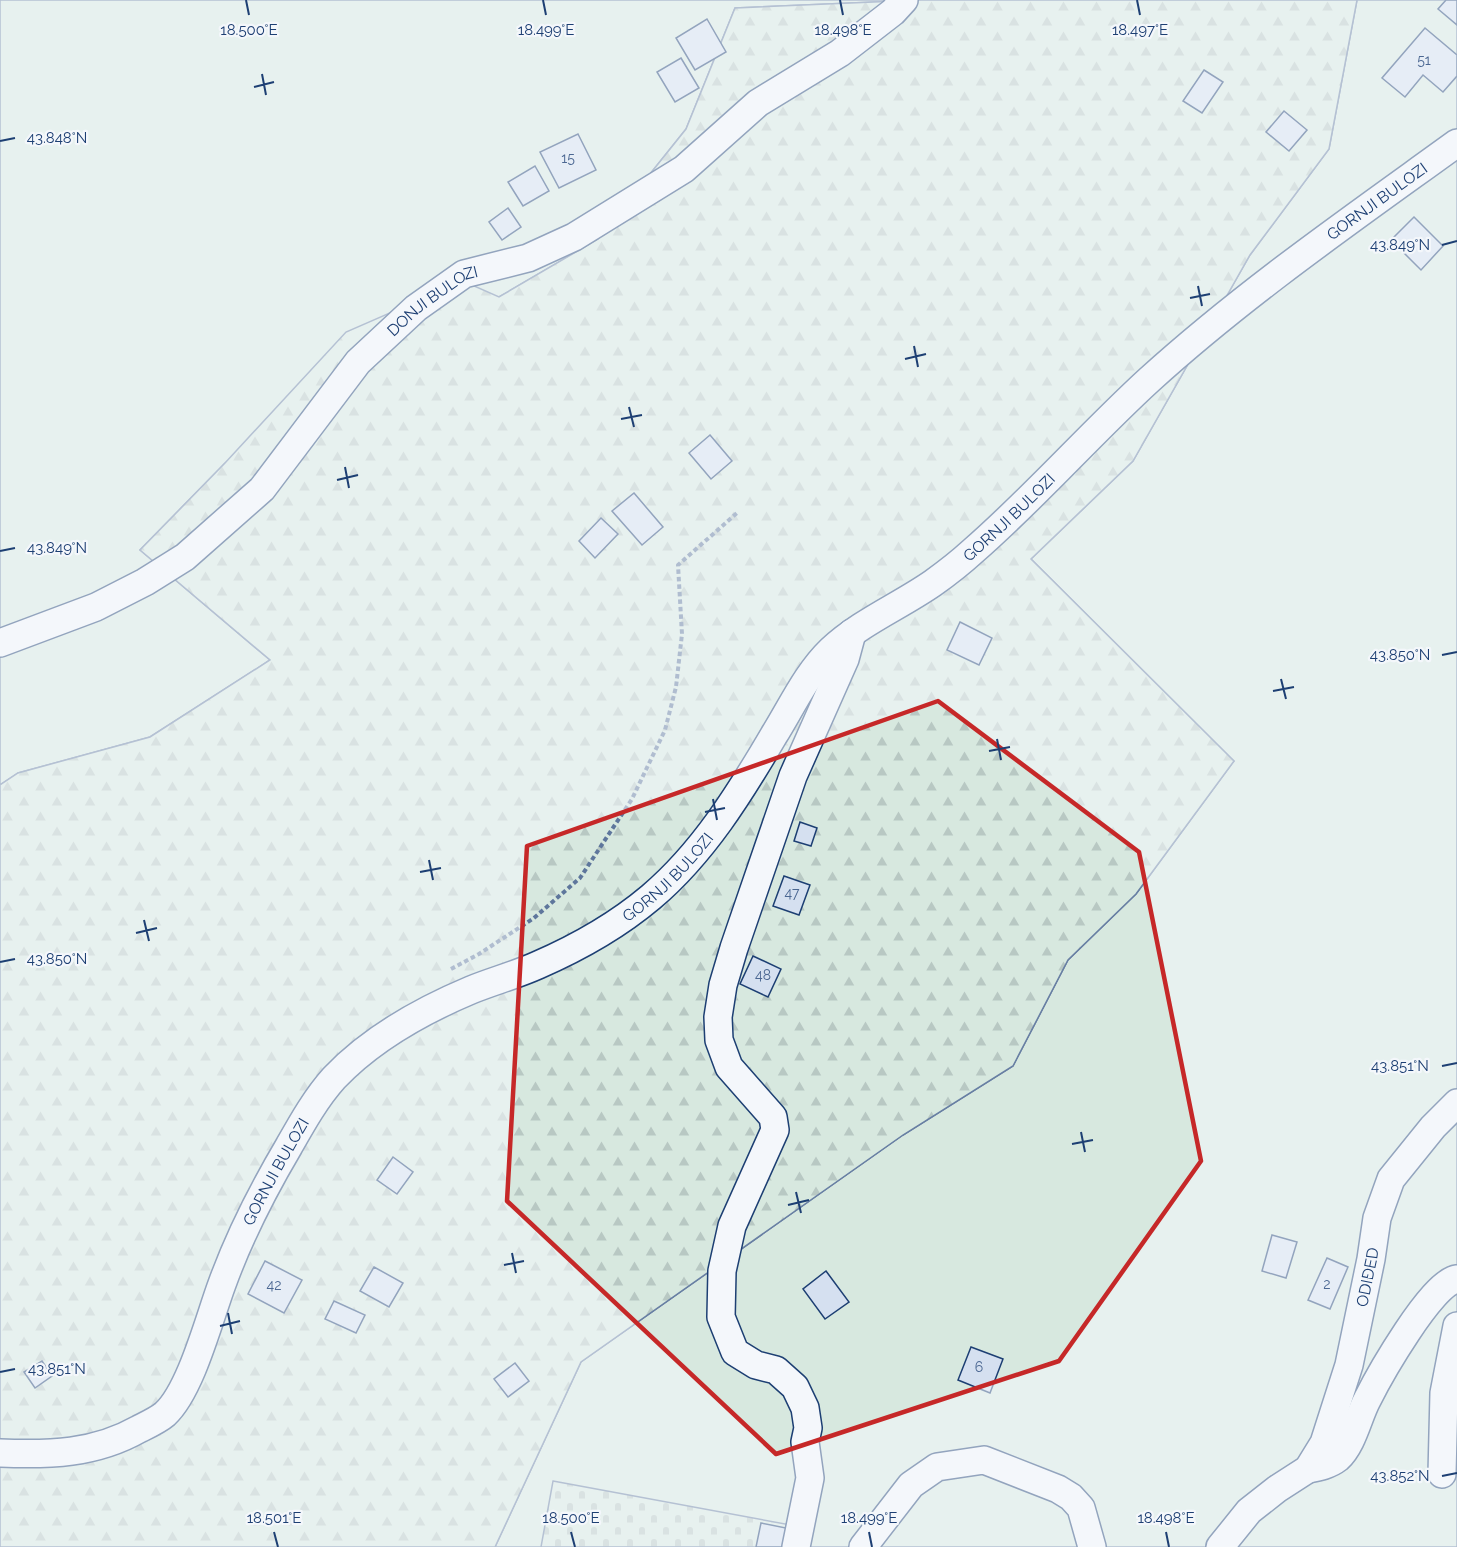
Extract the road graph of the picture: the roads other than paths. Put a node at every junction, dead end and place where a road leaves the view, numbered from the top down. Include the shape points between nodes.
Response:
1 (904, 0) edge
2 (1457, 143) edge
3 (852, 633) junction
4 (0, 643) edge
5 (1457, 1103) edge
6 (1457, 1278) edge
7 (1457, 1326) edge
8 (0, 1453) edge
9 (1308, 1469) junction
10 (1442, 1474) dead end
11 (796, 1547) edge
12 (863, 1547) edge
13 (1092, 1547) edge
14 (1220, 1547) edge

1 - 4 street, DONJI BULOZI via 840,53 758,104 684,168 574,237 528,258 464,274 416,308 358,363 262,489 185,557 96,607
2 - 3 street, GORNJI BULOZI via 1241,302 1149,380 973,551 935,582
3 - 8 street, GORNJI BULOZI via 809,676 759,760 693,855 650,898 599,933 539,965 470,991 413,1019 373,1043 328,1085 269,1182 225,1276 185,1387 164,1415 92,1449 44,1455
3 - 11 street via 845,659 793,776 734,948 718,1017 718,1040 729,1068 773,1117 775,1130 732,1226 722,1271 721,1317 735,1352 756,1365 776,1370 795,1387 805,1408 810,1478
5 - 9 street, ODIĐED via 1391,1179 1377,1218 1349,1365 1324,1443
6 - 9 street, ODIĐED via 1438,1290 1408,1330 1366,1400 1347,1446 1324,1467
7 - 10 street via 1444,1393
9 - 14 street, ODIĐED via 1249,1511
12 - 13 street via 911,1485 937,1467 984,1460 1071,1497 1081,1508

